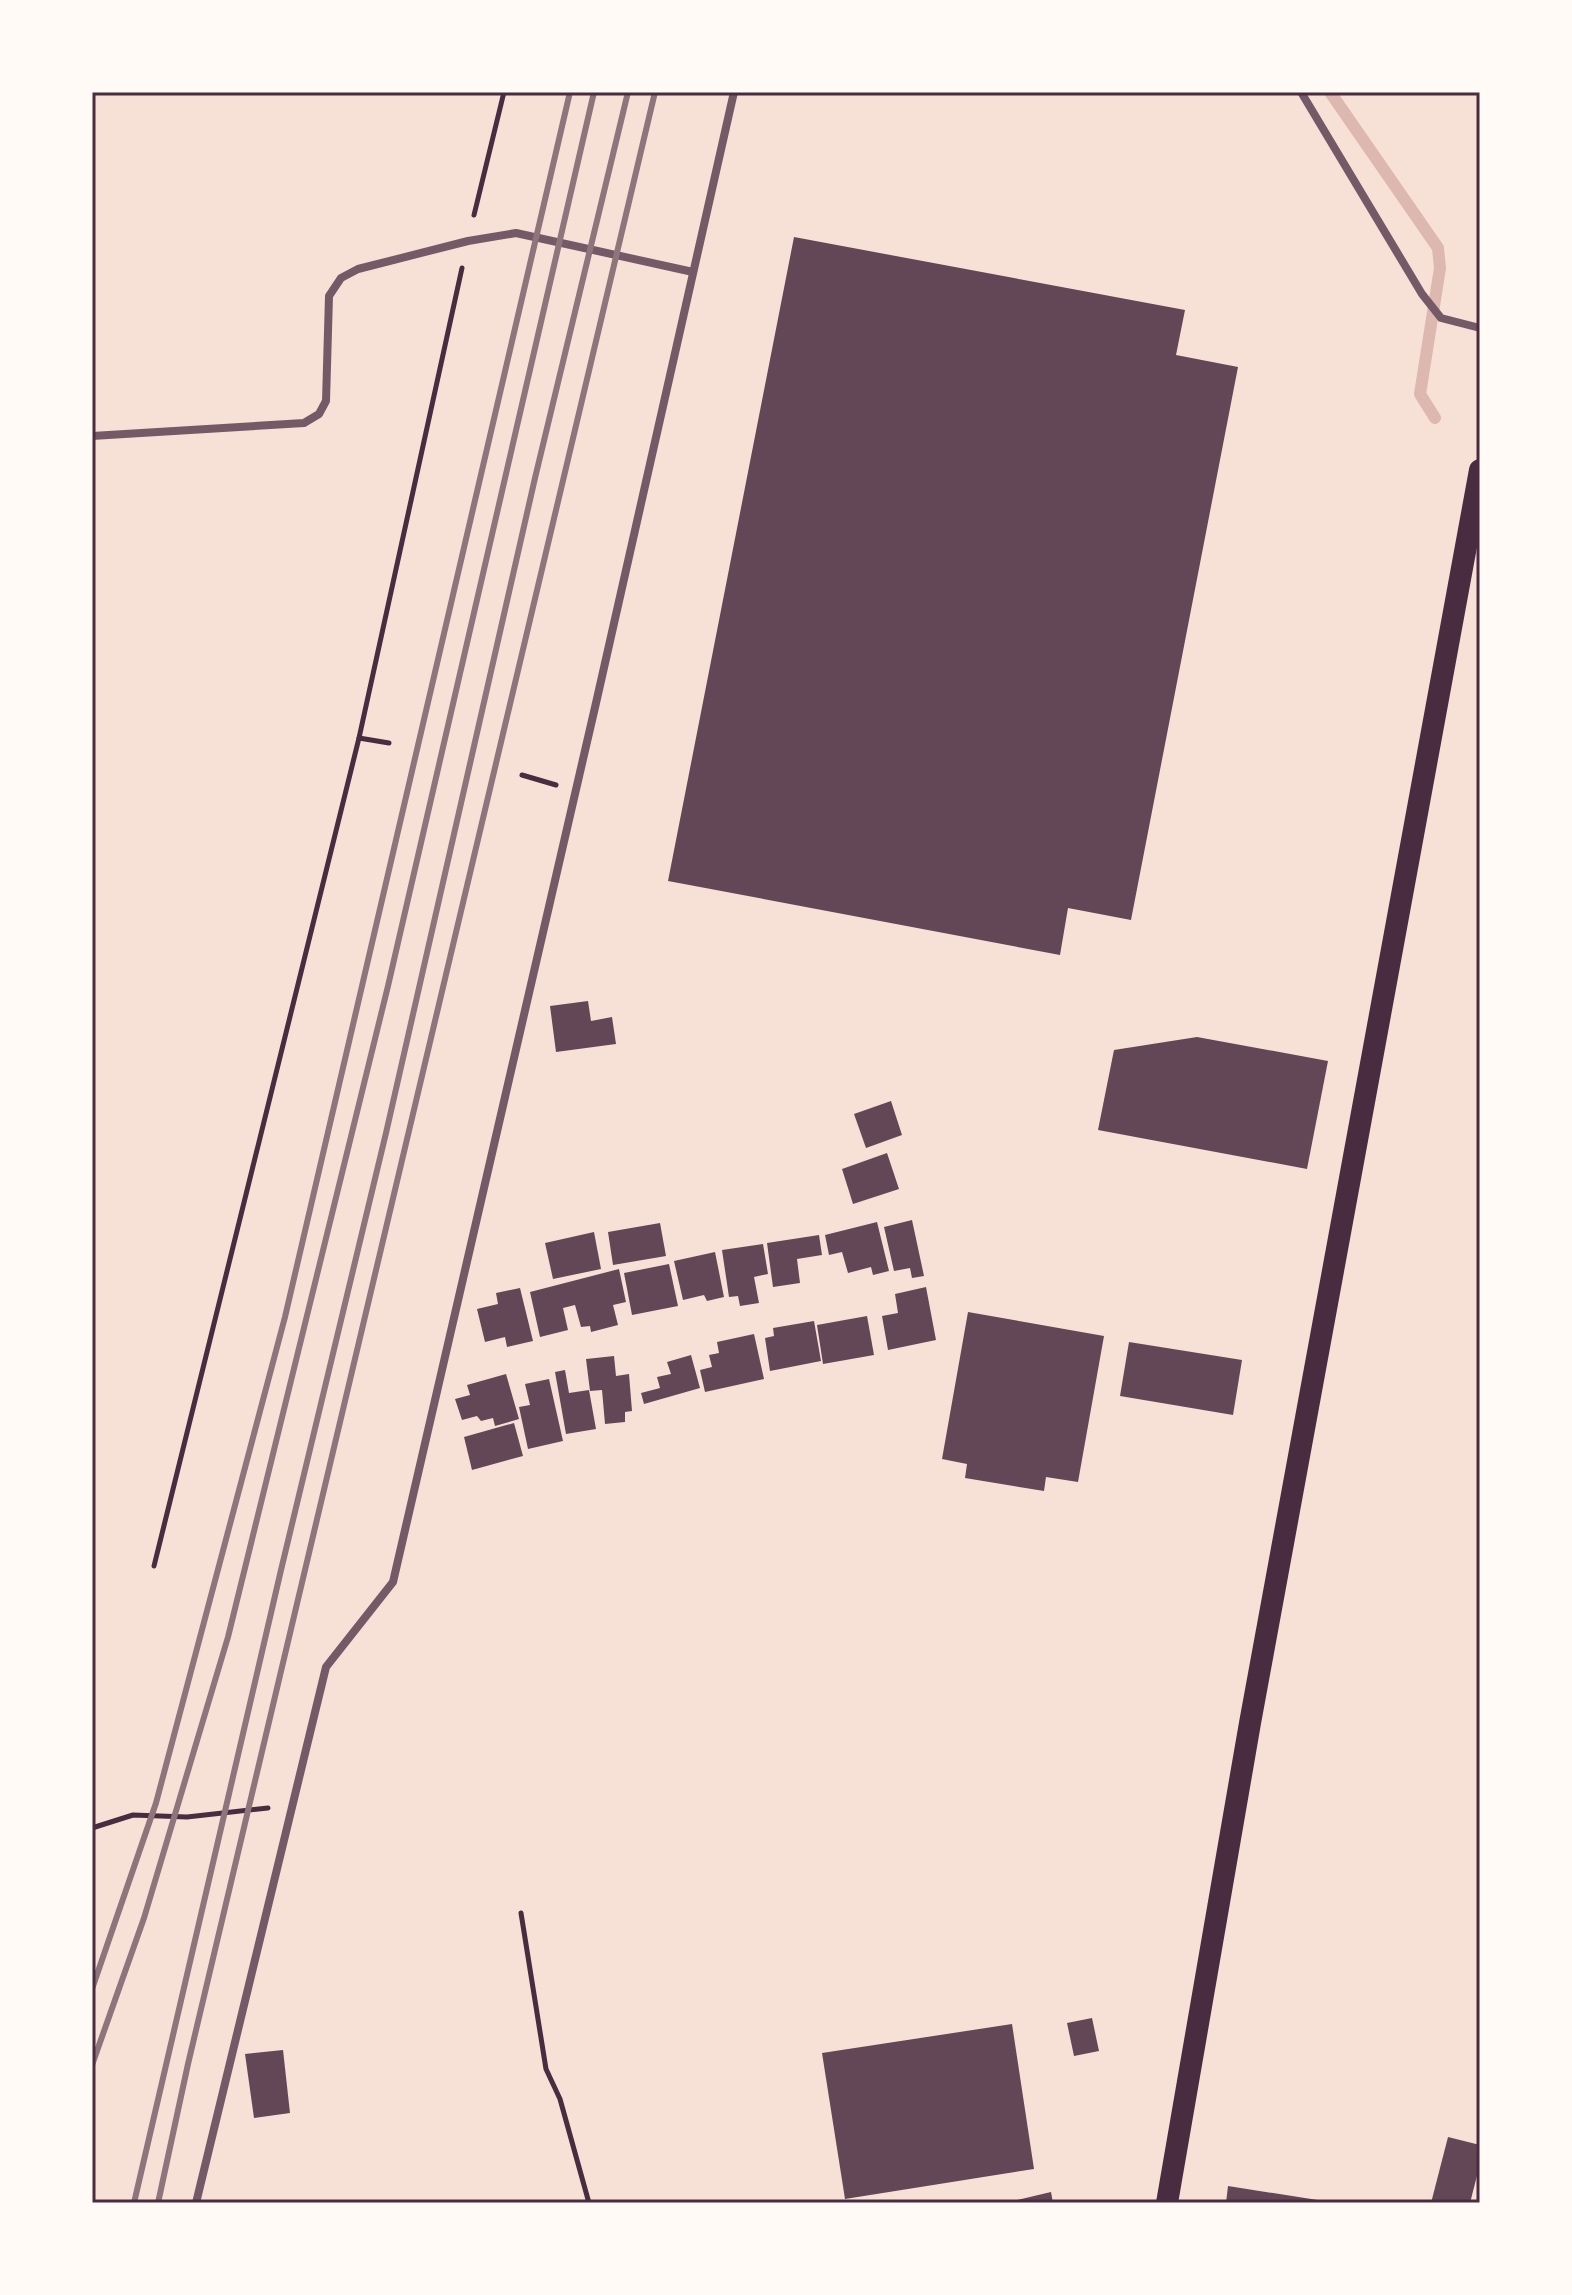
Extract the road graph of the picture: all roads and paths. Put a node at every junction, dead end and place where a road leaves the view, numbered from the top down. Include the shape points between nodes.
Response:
1 (504, 92) edge
2 (734, 92) edge
3 (1301, 92) edge
4 (468, 241) junction
5 (693, 272) junction
6 (1480, 328) edge
7 (92, 436) edge
8 (1480, 470) edge
9 (359, 738) junction
10 (389, 743) dead end
11 (522, 775) dead end
12 (576, 791) junction
13 (154, 1566) dead end
14 (276, 1807) dead end
15 (92, 1828) edge
16 (521, 1913) dead end
17 (196, 2203) edge
18 (589, 2203) edge
19 (1167, 2203) edge

1 - 4 path
2 - 5 street
3 - 6 street via 1422,294 1441,318
4 - 5 street via 516,233
4 - 7 street via 341,278 329,296 326,401 319,414 304,423
4 - 9 path
5 - 12 street
8 - 19 highway
9 - 10 path
9 - 13 path
11 - 12 path
12 - 17 street via 393,1582 326,1667
14 - 15 path via 187,1817 133,1815
16 - 18 path via 546,2069 560,2099

